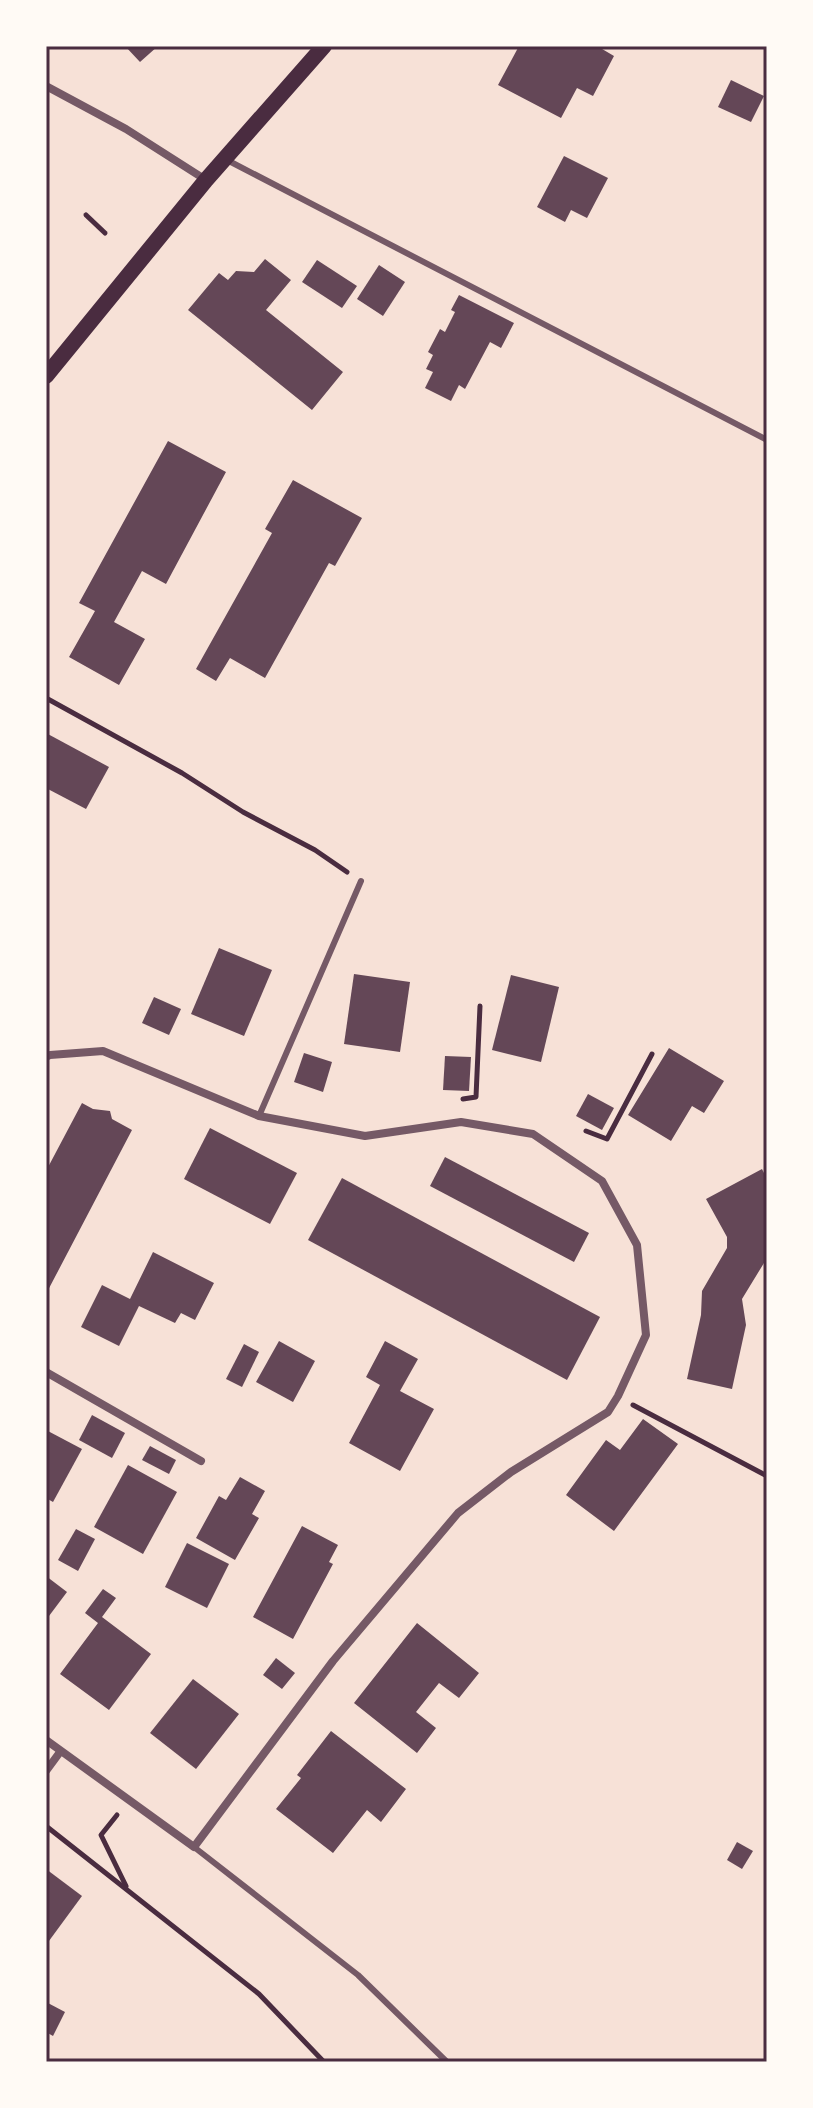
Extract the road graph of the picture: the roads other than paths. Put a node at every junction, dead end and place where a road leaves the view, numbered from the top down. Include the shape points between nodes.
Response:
1 (324, 46) edge
2 (46, 86) edge
3 (225, 158) junction
4 (206, 180) junction
5 (46, 376) edge
6 (767, 440) edge
7 (361, 881) road end
8 (46, 1057) edge
9 (259, 1116) junction
10 (46, 1372) edge
11 (201, 1461) dead end
12 (46, 1740) edge
13 (60, 1752) junction
14 (46, 1771) edge
15 (194, 1847) junction
16 (447, 2062) edge

1 - 3 main road
2 - 4 street
3 - 4 main road
3 - 6 lane
4 - 5 main road
7 - 9 lane
8 - 9 street via 103,1051
9 - 15 street via 365,1136 461,1122 533,1134 602,1181 637,1245 646,1335 608,1412 511,1472 458,1513 333,1661
10 - 11 street
12 - 13 street
13 - 14 street
13 - 15 street
15 - 16 lane via 358,1975

